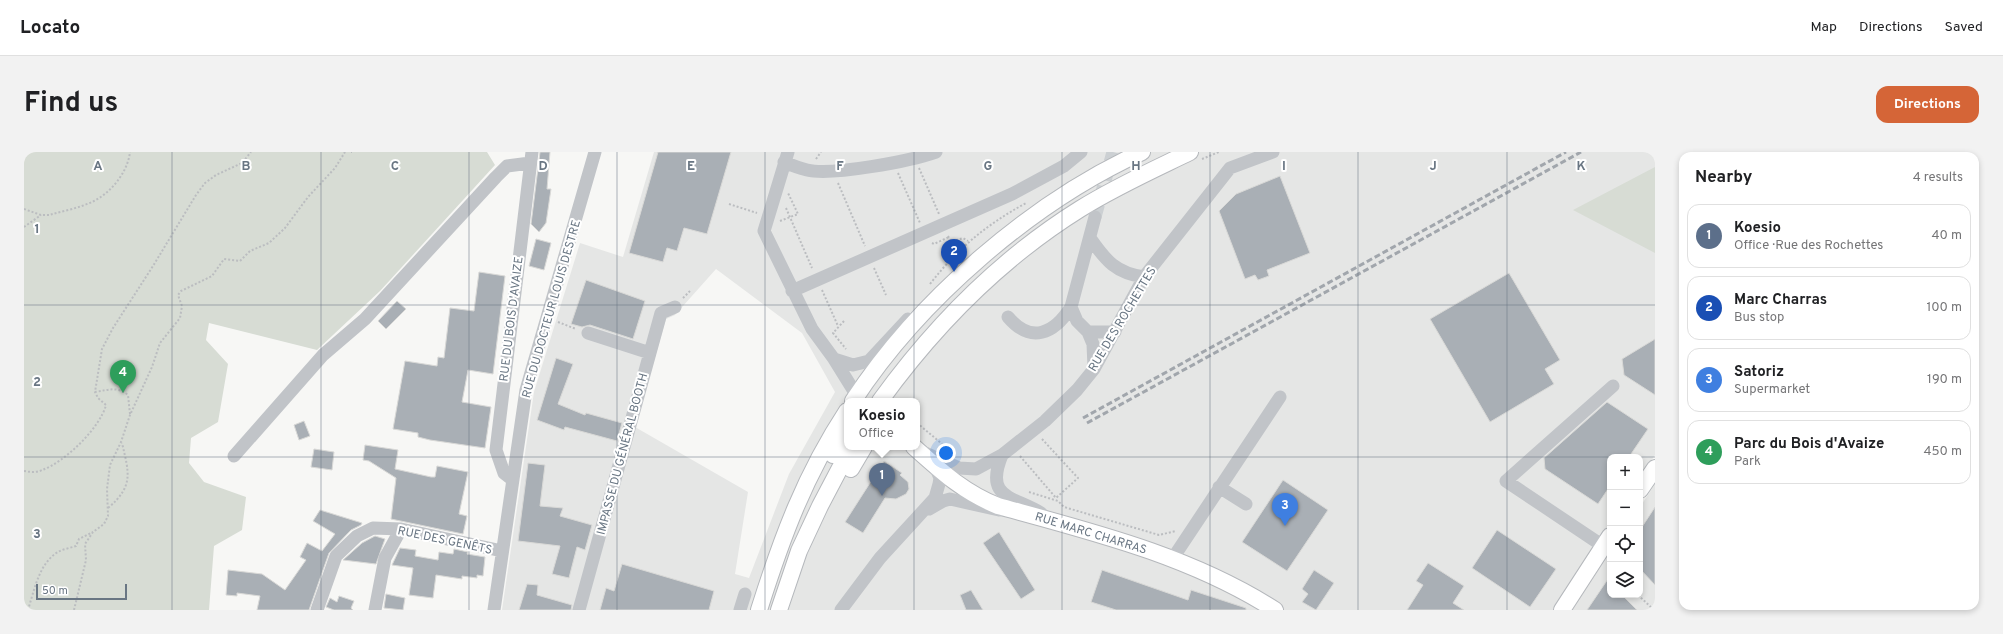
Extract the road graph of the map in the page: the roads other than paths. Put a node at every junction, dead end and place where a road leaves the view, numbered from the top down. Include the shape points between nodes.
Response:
1 (595, 152) edge
2 (936, 152) edge
3 (1082, 152) edge
4 (1142, 152) edge
5 (1273, 152) edge
6 (1195, 156) edge
7 (786, 157) edge
8 (531, 158) edge
9 (1095, 217) tunnel mouth
10 (1090, 238) junction
11 (1144, 277) junction
12 (792, 291) junction
13 (935, 302) junction
14 (675, 307) dead end
15 (1071, 307) junction
16 (1008, 317) dead end
17 (1088, 332) junction
18 (1115, 332) junction
19 (588, 333) road end
20 (650, 353) junction
21 (834, 359) junction
22 (1094, 369) junction
23 (1613, 386) dead end
24 (1280, 397) dead end
25 (859, 398) edge
26 (861, 398) edge
27 (882, 398) edge
28 (844, 416) edge
29 (844, 437) edge
30 (849, 450) edge
31 (862, 450) edge
32 (917, 450) edge
33 (920, 450) edge
34 (1002, 455) junction
35 (234, 456) dead end
36 (935, 466) junction
37 (1655, 468) edge
38 (513, 480) junction
39 (1643, 486) edge
40 (1219, 487) junction
41 (1246, 504) dead end
42 (1018, 511) junction
43 (924, 512) junction
44 (1053, 521) junction
45 (401, 529) junction
46 (1607, 541) edge
47 (502, 551) junction
48 (799, 551) junction
49 (1173, 558) junction
50 (744, 594) dead end
51 (316, 610) edge
52 (376, 610) edge
53 (494, 610) edge
54 (579, 610) edge
55 (740, 610) edge
56 (759, 610) edge
57 (779, 610) edge
58 (841, 610) edge
59 (1275, 610) edge
60 (1562, 610) edge

1 - 38 street, RUE DU DOCTEUR LOUIS DESTRE via 526,390
2 - 7 street via 898,162 839,170 808,170
3 - 12 street via 1039,180 943,224 928,238 870,257
4 - 13 main road via 1094,177 1022,225 968,270
5 - 11 street, RUE DES ROCHETTES via 1230,168
6 - 27 main road via 1106,193 1024,248 969,295 943,322
7 - 12 street via 764,231
8 - 35 street via 507,166 496,177 365,319 323,355
8 - 38 street, RUE DU BOIS D'AVAIZE via 496,450 504,473
9 - 10 street
10 - 11 street via 1110,262 1127,274
10 - 15 street
11 - 18 street, RUE DES ROCHETTES
12 - 21 street via 812,329
13 - 21 street via 912,314 868,362 853,365
13 - 26 main road via 895,345
14 - 20 street, IMPASSE DU GÉNÉRAL BOOTH via 661,312
15 - 16 street via 1058,325 1044,332 1022,331
15 - 17 street via 1077,321
17 - 18 street
17 - 22 street via 1093,344
18 - 22 street, RUE DES ROCHETTES
19 - 20 street
20 - 54 street, IMPASSE DU GÉNÉRAL BOOTH
21 - 25 street
22 - 34 street, RUE DES ROCHETTES via 1077,390 1045,421
23 - 46 street via 1506,481
24 - 40 street
28 - 56 main road via 799,496 780,544
29 - 48 main road via 805,514 800,529
30 - 48 main road
31 - 48 main road via 817,529
32 - 36 main road, RUE MARC CHARRAS
33 - 34 street, RUE DES ROCHETTES via 967,470 984,466
34 - 44 street via 996,473 1000,489 1008,498 1038,511
36 - 42 main road, RUE MARC CHARRAS via 980,498
36 - 43 street via 940,478 938,491
37 - 39 main road
38 - 47 street, RUE DU DOCTEUR LOUIS DESTRE
40 - 41 street
40 - 49 street
42 - 43 street via 988,509 950,499
42 - 44 main road, RUE MARC CHARRAS
43 - 58 street via 880,558
44 - 49 main road, RUE MARC CHARRAS
45 - 47 street, RUE DES GENÊTS
45 - 51 street, RUE DES GENÊTS via 373,528 357,536 336,556
45 - 52 street via 385,558
46 - 60 main road
47 - 53 street, RUE DU DOCTEUR LOUIS DESTRE
48 - 57 main road
49 - 59 main road, RUE MARC CHARRAS
50 - 55 street

